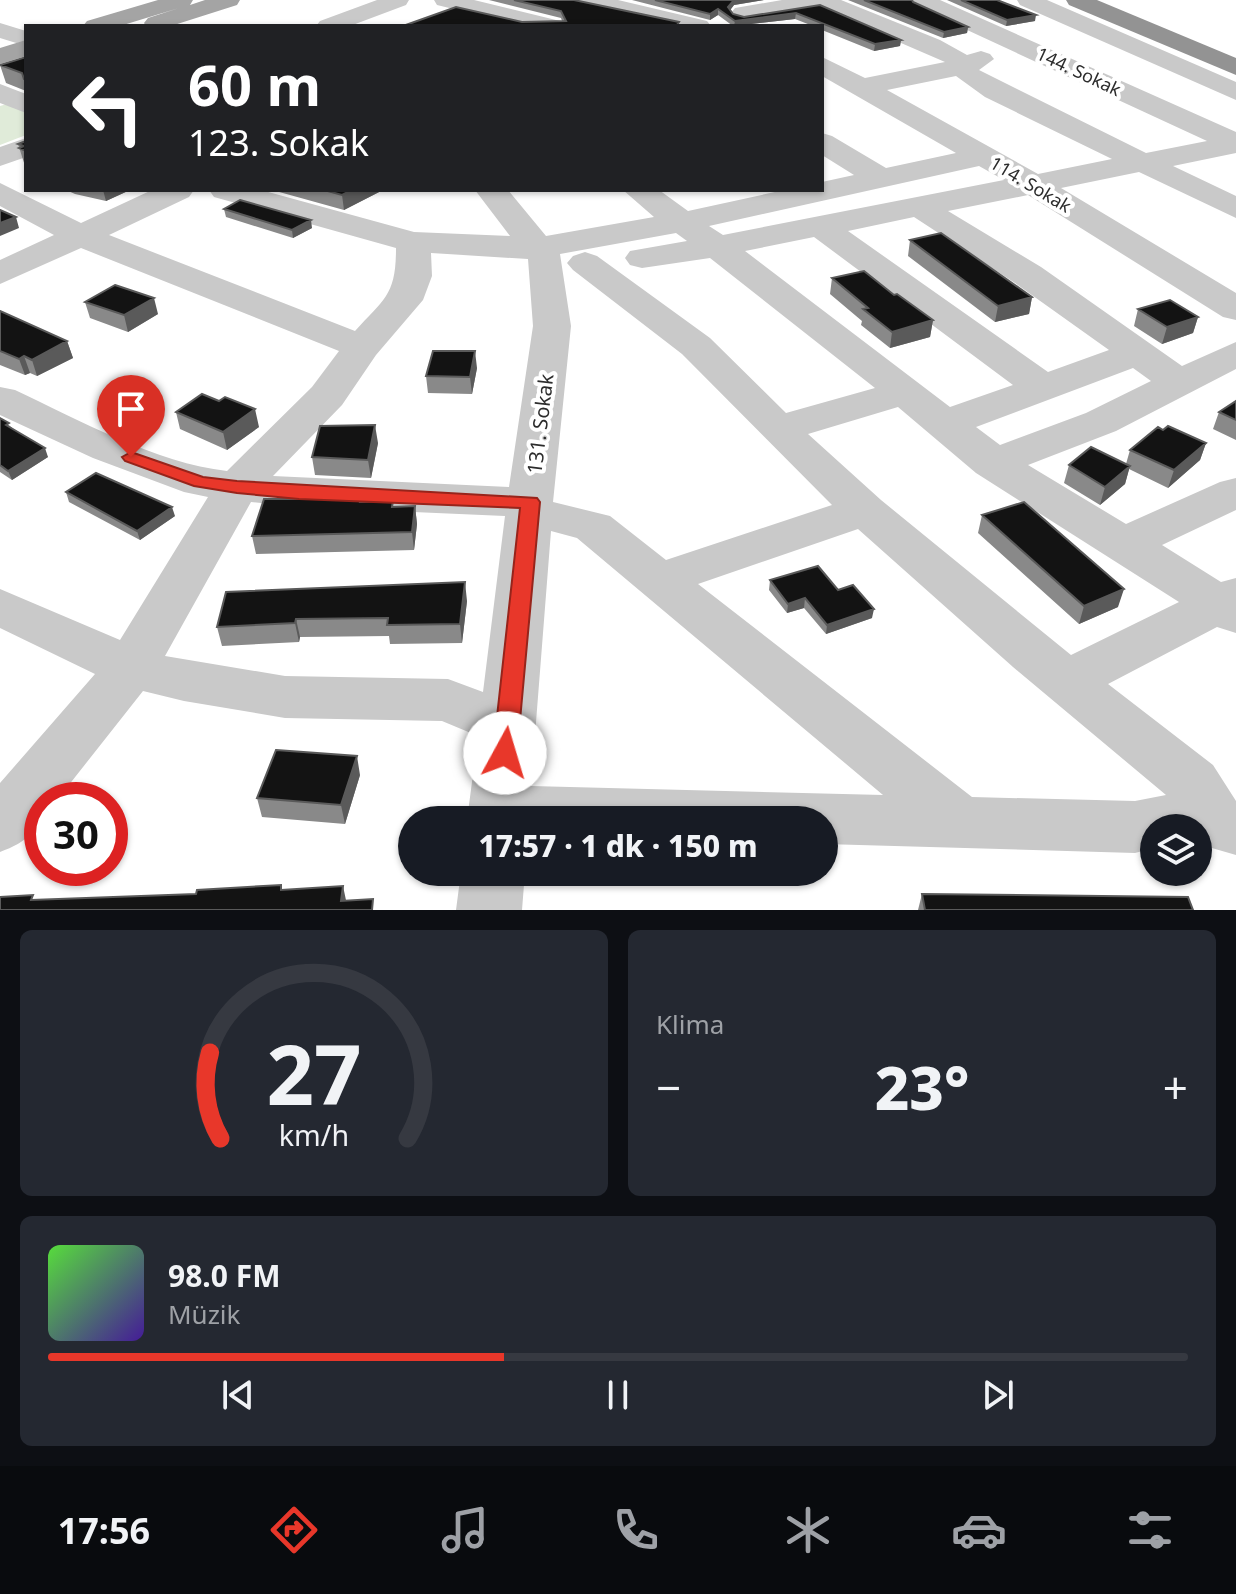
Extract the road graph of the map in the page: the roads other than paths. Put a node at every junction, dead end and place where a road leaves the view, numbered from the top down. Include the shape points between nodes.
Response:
1 (182, 0) edge
2 (229, 0) edge
3 (398, 0) edge
4 (445, 0) edge
5 (589, 0) edge
6 (823, 0) edge
7 (921, 0) edge
8 (1077, 0) edge
9 (1116, 0) edge
10 (1033, 2) edge
11 (743, 13) edge
12 (358, 15) junction
13 (656, 16) junction
14 (961, 18) junction
15 (0, 23) edge
16 (102, 24) edge
17 (152, 24) edge
18 (333, 24) edge
19 (394, 24) edge
20 (540, 24) edge
21 (633, 24) edge
22 (690, 24) edge
23 (0, 30) edge
24 (24, 30) edge
25 (24, 38) edge
26 (1026, 46) junction
27 (24, 49) edge
28 (1236, 49) edge
29 (0, 56) edge
30 (1154, 56) junction
31 (24, 64) edge
32 (824, 66) edge
33 (960, 66) junction
34 (1236, 67) edge
35 (1078, 70) junction
36 (0, 71) edge
37 (862, 87) junction
38 (0, 92) edge
39 (1236, 92) edge
40 (24, 104) edge
41 (824, 143) edge
42 (1236, 144) edge
43 (24, 148) edge
44 (984, 156) junction
45 (0, 157) edge
46 (1140, 161) junction
47 (879, 177) junction
48 (1031, 183) junction
49 (824, 186) edge
50 (174, 192) edge
51 (232, 192) edge
52 (493, 192) edge
53 (642, 192) edge
54 (0, 193) edge
55 (772, 195) edge
56 (918, 206) junction
57 (1236, 208) edge
58 (681, 222) junction
59 (820, 226) junction
60 (79, 235) junction
61 (413, 242) junction
62 (715, 247) junction
63 (556, 256) junction
64 (0, 273) edge
65 (1236, 309) edge
66 (362, 347) junction
67 (1138, 353) junction
68 (1236, 354) edge
69 (1180, 383) junction
70 (1044, 388) junction
71 (905, 392) junction
72 (0, 399) edge
73 (944, 424) junction
74 (778, 429) junction
75 (992, 463) junction
76 (237, 487) junction
77 (1236, 492) edge
78 (530, 507) junction
79 (865, 510) junction
80 (1125, 544) junction
81 (661, 579) junction
82 (1230, 604) edge
83 (0, 607) edge
84 (131, 668) junction
85 (1067, 681) junction
86 (507, 725) junction
87 (499, 806) edge
88 (838, 820) edge
89 (959, 822) junction
90 (0, 826) edge
91 (1225, 826) edge
92 (492, 886) edge
93 (489, 910) edge

1 - 16 main road
2 - 17 main road
3 - 12 street
4 - 20 street
5 - 13 street
6 - 11 street
6 - 33 street via 931,45 956,58
7 - 14 street, 144. Sokak
8 - 34 highway
9 - 28 highway
10 - 14 street
10 - 30 street
12 - 18 street
12 - 19 street
13 - 21 street
13 - 22 street
14 - 26 street, 144. Sokak
15 - 24 street
23 - 25 street
26 - 33 street
26 - 35 street, 144. Sokak
27 - 29 main road
30 - 35 street
30 - 39 street
31 - 36 main road
32 - 37 street, 114. Sokak
33 - 37 street
33 - 46 street via 1007,97
35 - 42 street, 144. Sokak
37 - 44 street, 114. Sokak
38 - 40 street
41 - 47 street
42 - 46 street
43 - 45 street
44 - 47 street
44 - 48 street, 114. Sokak
46 - 48 street
46 - 57 street
47 - 49 street
48 - 56 street
48 - 65 street, 114. Sokak
50 - 60 street
51 - 61 street
52 - 63 street
53 - 58 street
54 - 60 street
55 - 58 street
56 - 59 street
56 - 67 street
58 - 62 street
58 - 63 street
59 - 62 street
59 - 70 street
60 - 64 street
60 - 66 street
61 - 63 street
61 - 66 street via 410,292
62 - 63 street via 605,263
62 - 71 street
63 - 74 street via 696,346
63 - 78 street, 131. Sokak
66 - 76 street via 327,396
67 - 69 street
67 - 70 street
68 - 69 street
69 - 75 street via 1101,422
70 - 73 street
71 - 73 street
71 - 74 street
72 - 76 street via 108,449 200,482
73 - 75 street
74 - 79 street
75 - 80 street
76 - 78 street
76 - 84 street
77 - 80 street
78 - 81 street via 593,527
78 - 86 street, 131. Sokak
79 - 81 street
79 - 85 street
80 - 82 street
81 - 89 street
82 - 85 street
83 - 84 street
84 - 86 street via 285,697 448,700
84 - 90 street
85 - 91 street via 1192,782
86 - 87 street, 131. Sokak
88 - 89 street
89 - 91 street via 1135,827 1173,817
92 - 93 street

